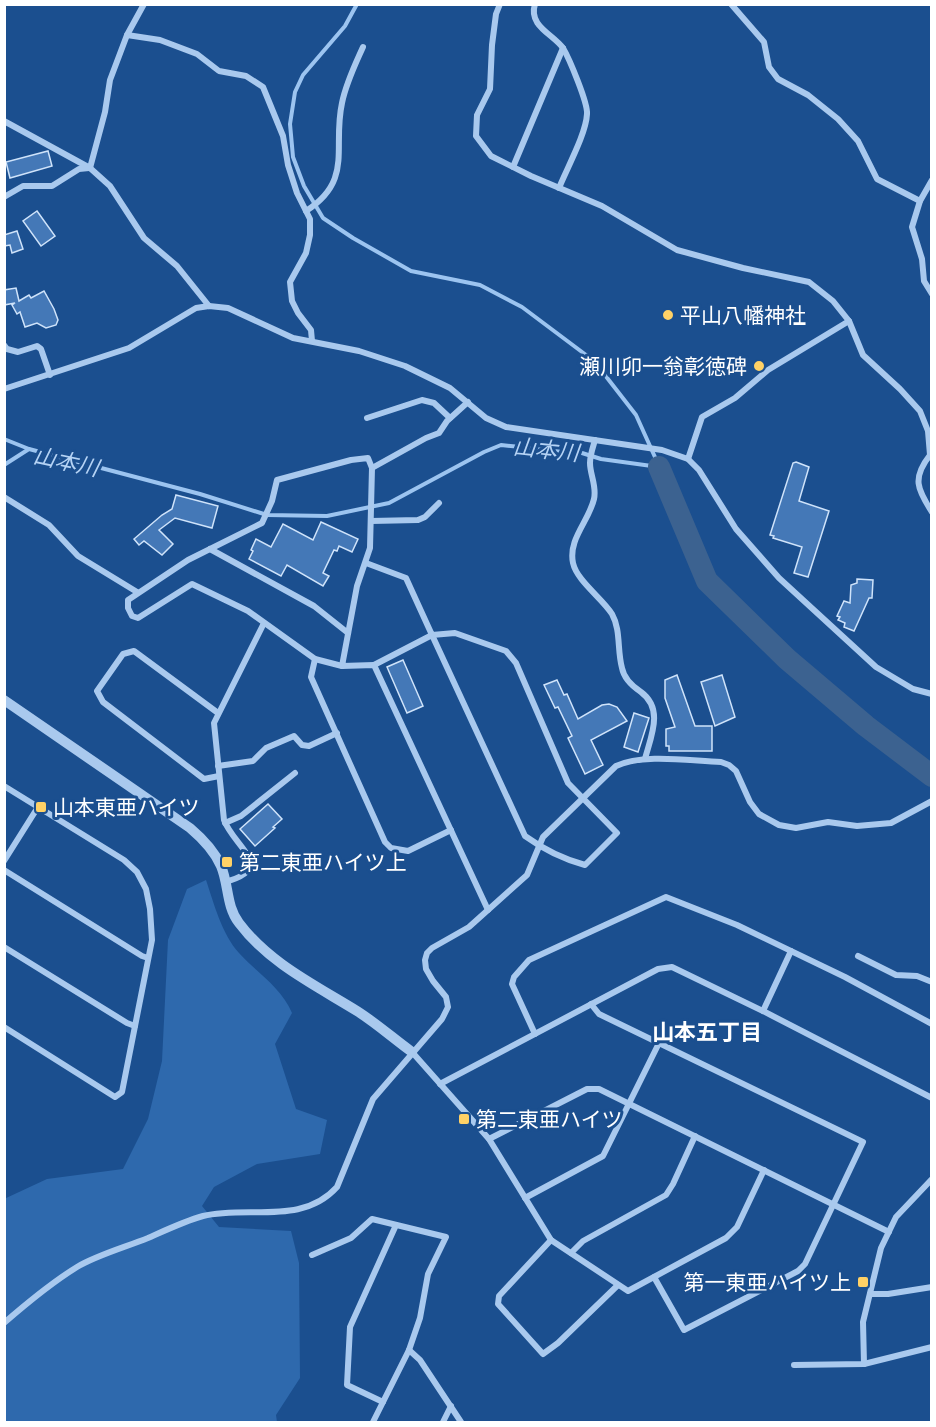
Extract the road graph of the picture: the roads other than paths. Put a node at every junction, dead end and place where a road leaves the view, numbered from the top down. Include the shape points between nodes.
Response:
1 (144, 4) edge
2 (500, 4) edge
3 (535, 4) edge
4 (731, 4) edge
5 (127, 35) junction
6 (363, 46) dead end
7 (563, 48) junction
8 (4, 121) edge
9 (513, 167) junction
10 (90, 168) junction
11 (932, 180) edge
12 (559, 188) junction
13 (4, 197) edge
14 (920, 201) junction
15 (306, 211) junction
16 (932, 294) edge
17 (209, 306) junction
18 (849, 321) junction
19 (312, 341) junction
20 (4, 345) edge
21 (50, 375) junction
22 (4, 389) edge
23 (468, 402) junction
24 (367, 418) dead end
25 (450, 418) junction
26 (594, 440) junction
27 (688, 459) junction
28 (372, 468) junction
29 (4, 497) edge
30 (439, 502) dead end
31 (932, 513) edge
32 (371, 521) junction
33 (210, 549) junction
34 (366, 563) junction
35 (138, 592) junction
36 (264, 623) junction
37 (348, 633) junction
38 (432, 634) junction
39 (315, 659) junction
40 (374, 665) junction
41 (342, 666) junction
42 (932, 694) edge
43 (4, 700) edge
44 (218, 713) junction
45 (337, 734) junction
46 (645, 759) junction
47 (218, 766) junction
48 (295, 773) dead end
49 (219, 776) junction
50 (4, 786) edge
51 (582, 798) junction
52 (932, 801) edge
53 (38, 807) junction
54 (225, 823) junction
55 (451, 830) junction
56 (540, 846) junction
57 (4, 861) edge
58 (4, 870) edge
59 (225, 882) junction
60 (488, 910) junction
61 (4, 947) edge
62 (791, 951) junction
63 (858, 956) dead end
64 (148, 958) junction
65 (932, 982) edge
66 (591, 1004) junction
67 (763, 1011) junction
68 (932, 1024) edge
69 (135, 1026) junction
70 (4, 1028) edge
71 (535, 1034) junction
72 (659, 1043) junction
73 (412, 1052) junction
74 (440, 1084) junction
75 (932, 1098) edge
76 (629, 1104) junction
77 (695, 1136) junction
78 (489, 1139) junction
79 (764, 1170) junction
80 (932, 1179) edge
81 (525, 1198) junction
82 (833, 1204) junction
83 (396, 1225) junction
84 (889, 1232) junction
85 (551, 1240) junction
86 (571, 1253) junction
87 (312, 1255) dead end
88 (654, 1277) junction
89 (618, 1285) junction
90 (932, 1287) edge
91 (870, 1294) junction
92 (4, 1323) edge
93 (932, 1347) edge
94 (408, 1350) junction
95 (864, 1364) junction
96 (794, 1365) dead end
97 (383, 1402) junction
98 (451, 1406) junction
99 (373, 1422) edge
100 (443, 1422) edge
101 (461, 1422) edge

1 - 5 street
2 - 9 street via 492,45 490,89 477,115 476,136 491,156
3 - 7 street via 538,25
4 - 14 street via 764,42 769,67 778,79 808,95 838,119 858,141 877,179
5 - 10 street via 110,80
5 - 15 street via 160,40 197,54 219,71 246,76 264,87 283,136 297,194
6 - 15 street via 341,105 337,176 320,202
7 - 9 street
7 - 12 street via 587,114
8 - 10 street
9 - 12 street
10 - 13 street via 79,169 51,186 23,186
10 - 17 street via 110,186 144,238 177,266
11 - 14 street
12 - 18 street via 602,206 677,250 809,282 833,301
14 - 16 street via 912,227 924,280
15 - 19 street via 310,219 306,253 290,282 292,301 311,330
17 - 19 street via 228,308 293,338
17 - 21 street via 196,308 129,348
18 - 27 street via 768,370 735,398 702,417
18 - 31 street via 863,355 920,411 928,431 930,455 920,468 919,492
19 - 23 street via 405,366 450,388
20 - 21 street via 18,352 37,346
21 - 22 street
23 - 25 street
23 - 26 street via 486,418 506,427
24 - 25 street via 422,400 434,403
25 - 28 street via 439,434
26 - 27 street via 662,450
26 - 46 street via 590,463 594,498 575,541 574,567 616,623 625,678 654,707 655,720
27 - 42 street via 736,529 779,578 876,667 913,689
28 - 32 street
28 - 33 street via 368,458 351,460 276,480 262,524
29 - 35 street via 48,525 78,556
30 - 32 street via 418,520
32 - 34 street
33 - 35 street
33 - 37 street via 314,606
34 - 37 street
34 - 38 street via 406,578
35 - 36 street via 128,600 128,609 138,618 192,584
36 - 39 street
36 - 44 street
37 - 41 street
38 - 40 street
38 - 51 street via 455,633 506,651 516,663 568,783
38 - 56 street via 525,836
39 - 41 street
39 - 45 street via 311,676
40 - 41 street
40 - 55 street
43 - 59 street via 208,843
44 - 47 street via 213,723
44 - 49 street via 134,651 123,654 97,691 103,702 204,779
45 - 47 street via 309,746 302,745 294,736 266,748 253,761
45 - 55 street via 390,848 408,850
46 - 51 street via 616,765
46 - 52 street via 729,765 759,814 779,825 796,828 828,822 857,826 891,823
47 - 49 street
48 - 54 street via 241,816
49 - 54 street
50 - 53 street
51 - 56 street via 543,837
51 - 56 street via 617,833 585,866
53 - 57 street
53 - 64 street via 137,872 150,909 152,940
54 - 59 street via 248,854 250,863 242,877
55 - 60 street
56 - 60 street via 527,875
58 - 64 street
59 - 73 street via 237,921 259,946 298,977 359,1012
60 - 73 street via 427,953 426,969 446,997 448,1007
61 - 69 street
62 - 67 street
62 - 68 street
62 - 71 street via 666,897 529,960 512,984
63 - 65 street via 896,975 917,976
64 - 69 street
66 - 67 street via 658,969 672,967
66 - 71 street
66 - 72 street via 599,1014
67 - 75 street
69 - 70 street via 122,1092 115,1097
71 - 74 street
72 - 76 street
72 - 82 street via 863,1142
73 - 74 street
73 - 92 street via 373,1099 337,1187 319,1203 296,1210 204,1216 78,1266
74 - 78 street
76 - 77 street
76 - 78 street via 599,1089 587,1089
76 - 81 street via 603,1156
77 - 79 street
77 - 86 street via 666,1194 583,1241
78 - 81 street
79 - 82 street
79 - 88 street via 737,1227 726,1238
80 - 84 street
81 - 85 street
82 - 84 street
82 - 88 street via 798,1271 684,1330
83 - 87 street via 372,1219 351,1238
83 - 94 street via 446,1237 428,1274 420,1318
83 - 97 street via 350,1327 347,1385
84 - 91 street
85 - 86 street
85 - 89 street via 499,1296 498,1305 543,1354
86 - 89 street
88 - 89 street via 628,1291
90 - 91 street
91 - 95 street via 863,1322
93 - 95 street
94 - 97 street
94 - 98 street via 420,1360
95 - 96 street
97 - 99 street
98 - 100 street
98 - 101 street

